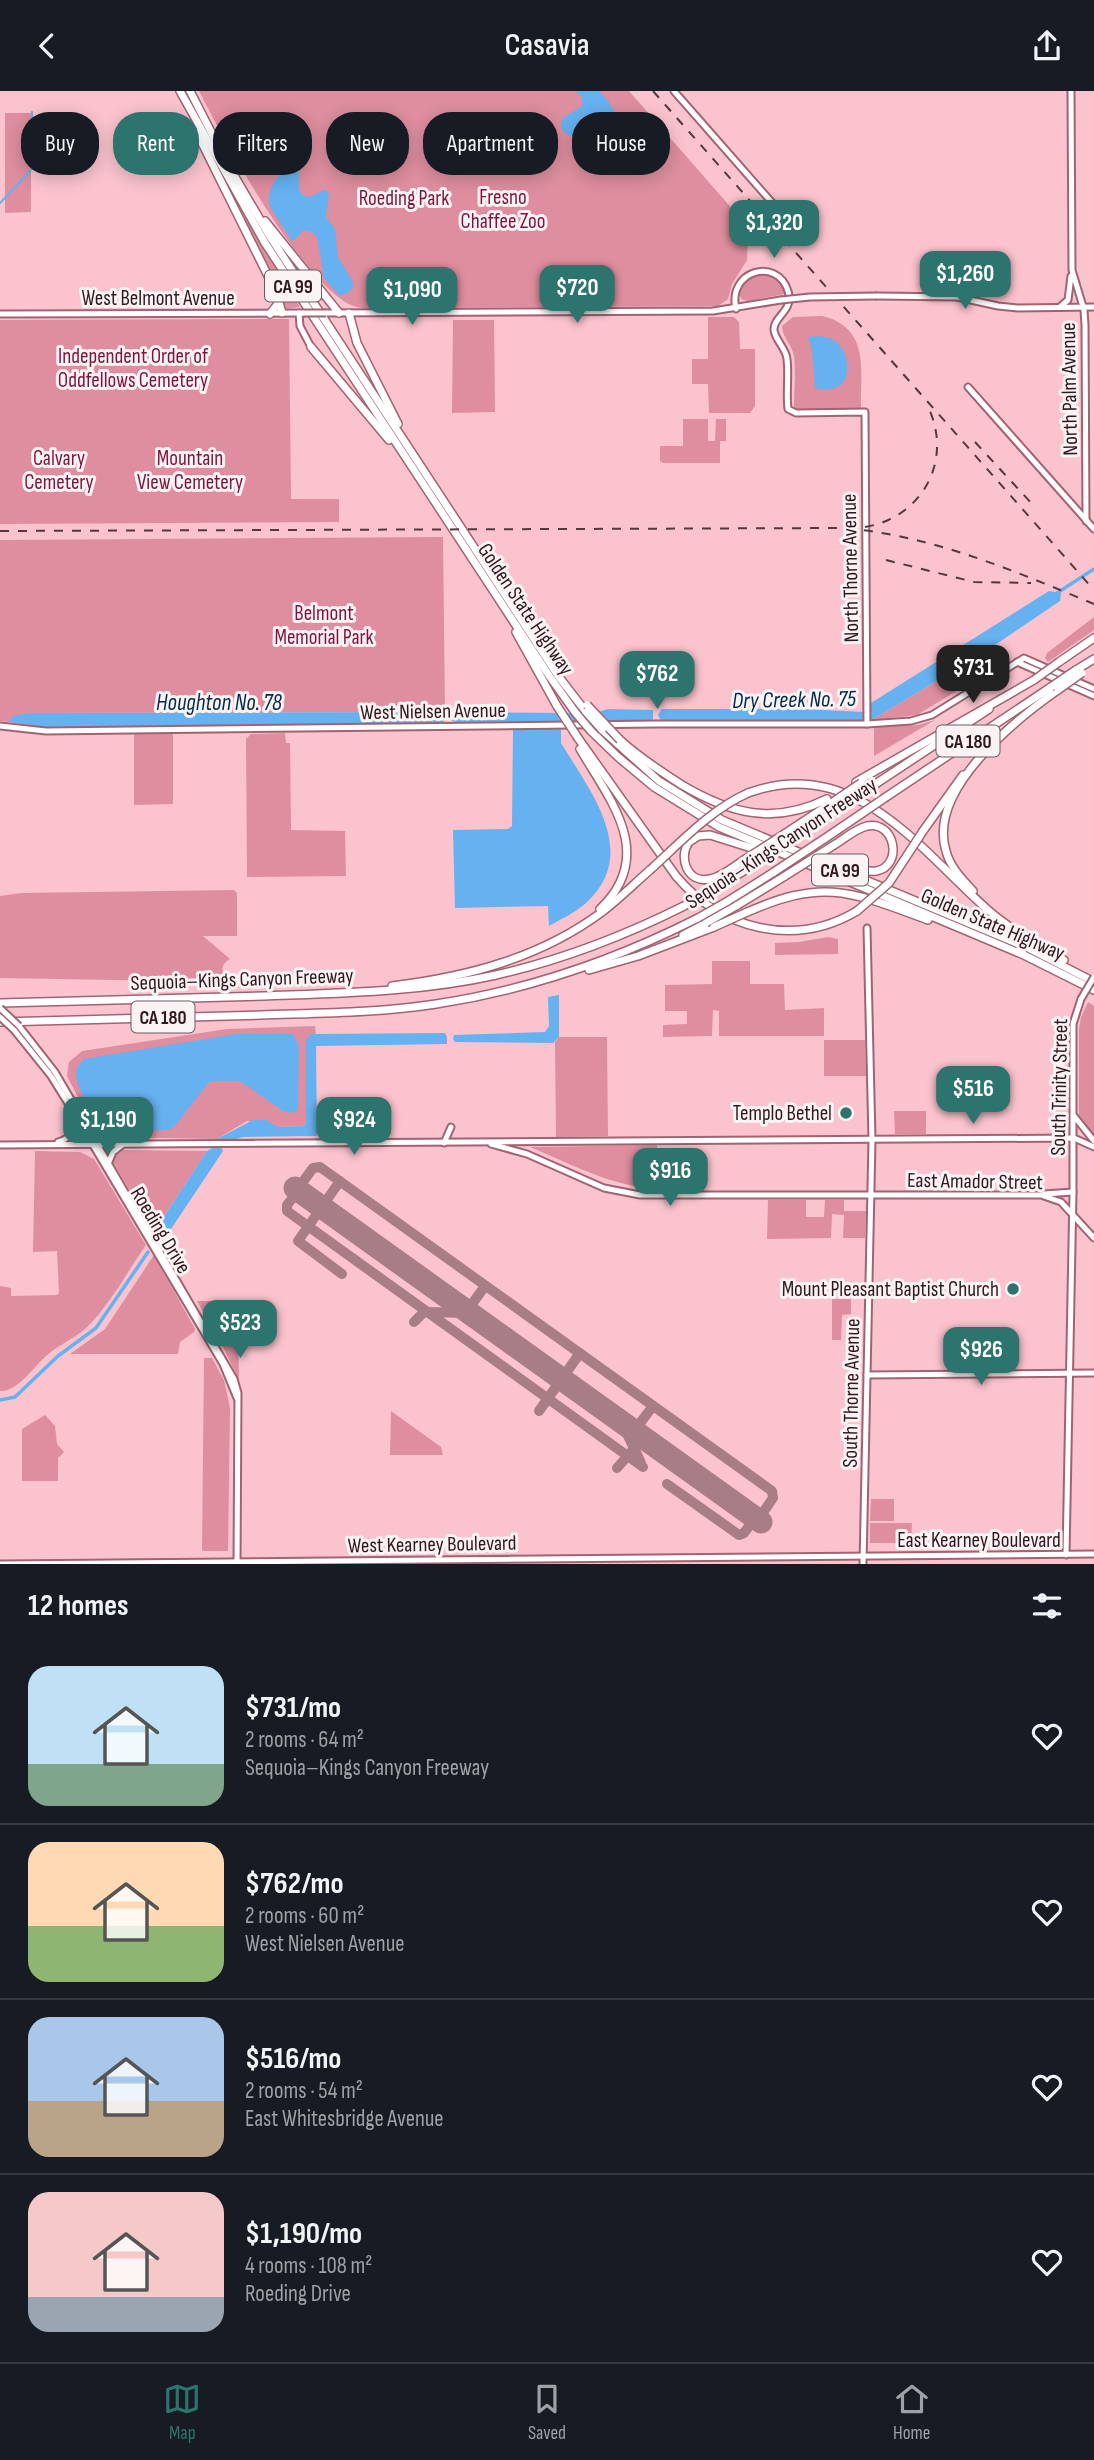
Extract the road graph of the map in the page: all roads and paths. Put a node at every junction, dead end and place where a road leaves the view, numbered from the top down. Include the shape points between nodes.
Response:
1 (191, 91) edge
2 (674, 91) edge
3 (1071, 91) edge
4 (181, 94) edge
5 (245, 194) junction
6 (775, 206) dead end
7 (1072, 270) junction
8 (279, 299) junction
9 (1060, 307) junction
10 (1083, 307) junction
11 (1094, 307) edge
12 (736, 309) junction
13 (270, 313) junction
14 (282, 313) junction
15 (301, 313) junction
16 (340, 313) junction
17 (349, 313) junction
18 (0, 314) edge
19 (312, 347) joint
20 (968, 387) dead end
21 (413, 470) junction
22 (425, 474) junction
23 (1086, 520) junction
24 (1094, 529) edge
25 (507, 612) junction
26 (1094, 638) edge
27 (1094, 661) edge
28 (1034, 680) junction
29 (1054, 689) junction
30 (1093, 693) edge
31 (587, 709) junction
32 (867, 723) junction
33 (2, 726) edge
34 (576, 739) junction
35 (995, 742) junction
36 (830, 800) junction
37 (722, 820) junction
38 (854, 884) junction
39 (1002, 922) junction
40 (710, 925) junction
41 (867, 928) dead end
42 (1024, 955) junction
43 (518, 958) junction
44 (465, 978) junction
45 (1094, 979) edge
46 (523, 986) junction
47 (1094, 990) edge
48 (0, 1003) edge
49 (0, 1009) edge
50 (0, 1019) edge
51 (17, 1028) junction
52 (74, 1113) junction
53 (1073, 1116) junction
54 (451, 1127) dead end
55 (1074, 1138) junction
56 (872, 1140) junction
57 (1094, 1141) edge
58 (481, 1142) junction
59 (444, 1143) junction
60 (93, 1144) junction
61 (122, 1144) junction
62 (0, 1145) edge
63 (51, 1145) junction
64 (1094, 1147) edge
65 (108, 1164) junction
66 (1073, 1192) junction
67 (871, 1194) junction
68 (1041, 1195) junction
69 (1073, 1214) junction
70 (1085, 1228) junction
71 (1072, 1234) junction
72 (1094, 1238) edge
73 (1069, 1374) junction
74 (1094, 1374) edge
75 (867, 1375) junction
76 (238, 1398) junction
77 (1066, 1555) junction
78 (1094, 1555) edge
79 (864, 1556) junction
80 (237, 1563) edge
81 (1, 1564) edge
82 (863, 1564) edge

1 - 5 highway, Golden State Highway / CA 99
2 - 6 main road
3 - 7 main road, North Palm Avenue
4 - 8 highway
4 - 21 highway, Golden State Highway / CA 99 via 259,233
5 - 16 highway
5 - 22 highway, Golden State Highway / CA 99
7 - 9 main road via 1068,300
7 - 10 main road, North Palm Avenue
8 - 13 highway
8 - 14 highway
9 - 10 main road, West Belmont Avenue
9 - 12 main road, West Belmont Avenue, bridge via 1005,307 951,296 877,296 810,297
10 - 11 main road, West Belmont Avenue
10 - 23 main road, North Palm Avenue
12 - 17 main road, West Belmont Avenue
12 - 32 main road, North Thorne Avenue via 735,295 742,280 754,272 771,273 784,283 787,309 776,322 775,334 787,358 789,411 865,412
13 - 14 main road, West Belmont Avenue
13 - 18 main road, West Belmont Avenue
14 - 15 main road, West Belmont Avenue
15 - 16 main road, West Belmont Avenue, bridge
15 - 19 main road via 300,326
16 - 17 main road, West Belmont Avenue
17 - 22 highway via 356,343
19 - 21 highway
20 - 23 main road
21 - 25 highway, Golden State Highway / CA 99
22 - 31 highway, Golden State Highway / CA 99
23 - 24 main road
25 - 34 highway, bridge
25 - 38 highway, Golden State Highway / CA 99, bridge via 575,712 635,772 695,814
26 - 28 highway, CA 180, bridge
27 - 29 highway, Sequoia–Kings Canyon Freeway / CA 180, bridge
28 - 36 highway, bridge
28 - 44 highway, Sequoia–Kings Canyon Freeway / CA 180, bridge via 684,906 574,953 520,969
29 - 35 highway
29 - 46 highway, Sequoia–Kings Canyon Freeway / CA 180, bridge via 698,918 607,959
30 - 32 main road, West Nielsen Avenue via 1017,662 932,715
31 - 36 highway, bridge via 659,771 730,808 781,813
31 - 37 highway, Golden State Highway / CA 99, bridge via 602,730 659,781
32 - 33 main road, West Nielsen Avenue via 46,731
34 - 35 highway, bridge via 690,892 708,907 747,926 782,931 826,925 857,911 889,883 954,785
34 - 43 highway via 622,821 626,865 617,888 597,911 567,933
35 - 39 highway via 953,797 943,830 953,867
36 - 38 highway, bridge via 792,829 744,860 719,876 704,880 685,866 685,848 692,839 710,835
37 - 40 highway, bridge via 825,858 868,871 883,868 893,853 893,842 880,828 859,829 834,845 785,876 736,907
37 - 45 highway, Golden State Highway / CA 99
38 - 42 highway, Golden State Highway / CA 99
39 - 43 highway, bridge via 885,816 857,797 799,784 768,787 729,803 619,899 559,940
39 - 45 highway
40 - 42 highway, bridge via 799,893 840,892
40 - 46 highway via 638,956
41 - 56 main road, South Thorne Avenue
42 - 47 highway, Golden State Highway / CA 99
43 - 44 highway
44 - 48 highway, Sequoia–Kings Canyon Freeway / CA 180 via 365,993
45 - 53 main road, South Trinity Street, bridge via 1073,1024
46 - 50 highway, Sequoia–Kings Canyon Freeway / CA 180 via 435,1005 367,1011
49 - 51 main road, Roeding Drive, bridge
50 - 51 main road, Roeding Drive, bridge
51 - 52 main road, Roeding Drive
51 - 60 main road, Roeding Drive via 55,1072
52 - 60 main road, Roeding Drive
52 - 63 main road via 74,1131
53 - 55 main road, South Trinity Street
53 - 57 main road
54 - 59 main road
55 - 56 main road
55 - 64 main road
55 - 66 main road, South Trinity Street
56 - 58 main road
56 - 67 main road, South Thorne Avenue
58 - 59 main road
58 - 67 main road, East Amador Street via 527,1154 604,1188 640,1195
59 - 61 main road
60 - 61 main road
60 - 63 main road
60 - 65 main road, Roeding Drive
60 - 76 main road, Roeding Drive via 223,1364
61 - 65 main road
62 - 63 main road
65 - 76 main road, Roeding Drive via 227,1363
66 - 68 main road
66 - 69 main road, South Trinity Street
67 - 68 main road, East Amador Street
67 - 75 main road, South Thorne Avenue
68 - 69 main road, East Amador Street via 1061,1202
69 - 70 main road, East Amador Street
69 - 71 main road, South Trinity Street
70 - 71 main road via 1077,1227
70 - 72 main road, East Amador Street
71 - 73 main road, South Trinity Street
73 - 74 main road
73 - 75 main road
73 - 77 main road, South Trinity Street
75 - 79 main road, South Thorne Avenue
76 - 80 main road
77 - 78 main road, East Kearney Boulevard
77 - 79 main road, East Kearney Boulevard
79 - 80 main road, West Kearney Boulevard
79 - 82 main road, South Thorne Avenue
80 - 81 main road, West Kearney Boulevard

